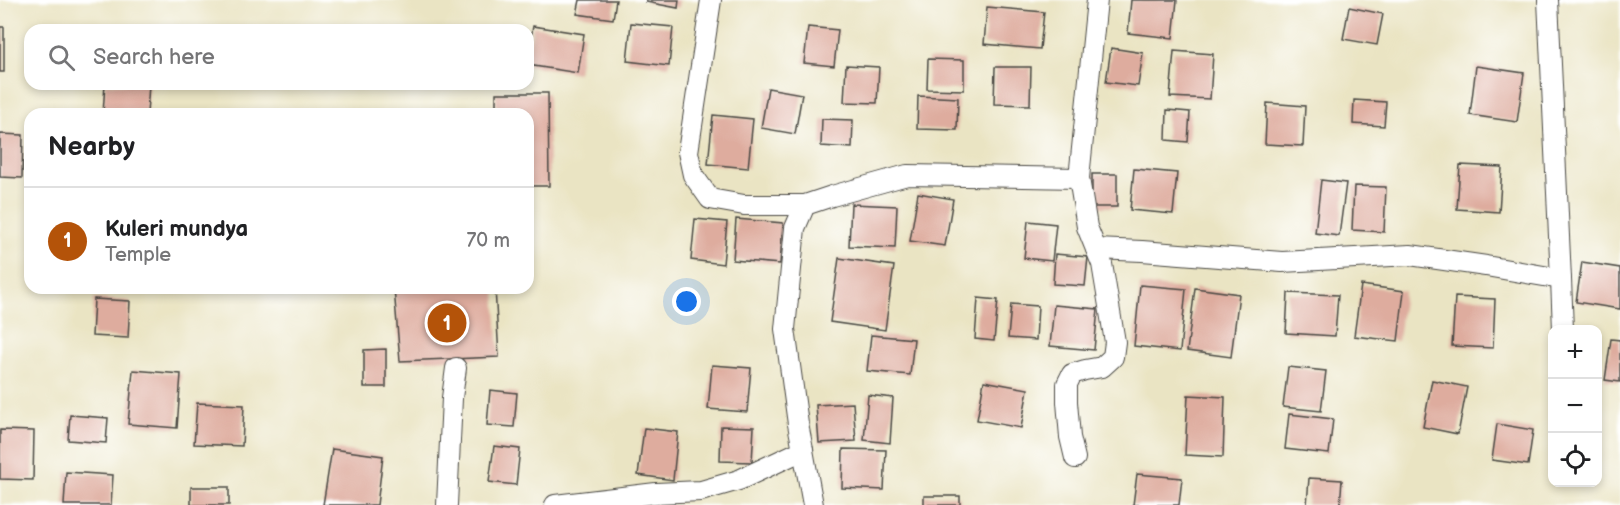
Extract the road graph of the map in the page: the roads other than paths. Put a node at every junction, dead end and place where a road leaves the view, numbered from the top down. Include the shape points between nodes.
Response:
1 (711, 0) edge
2 (1097, 0) edge
3 (1548, 0) edge
4 (1079, 178) junction
5 (805, 205) junction
6 (1096, 249) junction
7 (1561, 279) junction
8 (1563, 325) edge
9 (456, 368) dead end
10 (803, 450) junction
11 (1075, 458) dead end
12 (447, 505) edge
13 (555, 505) edge
14 (813, 505) edge

1 - 5 street via 688,152 693,175 710,198 744,205
2 - 4 street
3 - 7 street
4 - 5 street via 907,175
4 - 6 street via 1087,227
5 - 10 street via 795,228 785,329
6 - 7 street via 1281,262 1410,255
6 - 11 street via 1115,342 1113,357 1102,367 1072,374 1067,384
7 - 8 street
9 - 12 street
10 - 13 street via 739,480 701,491
10 - 14 street

